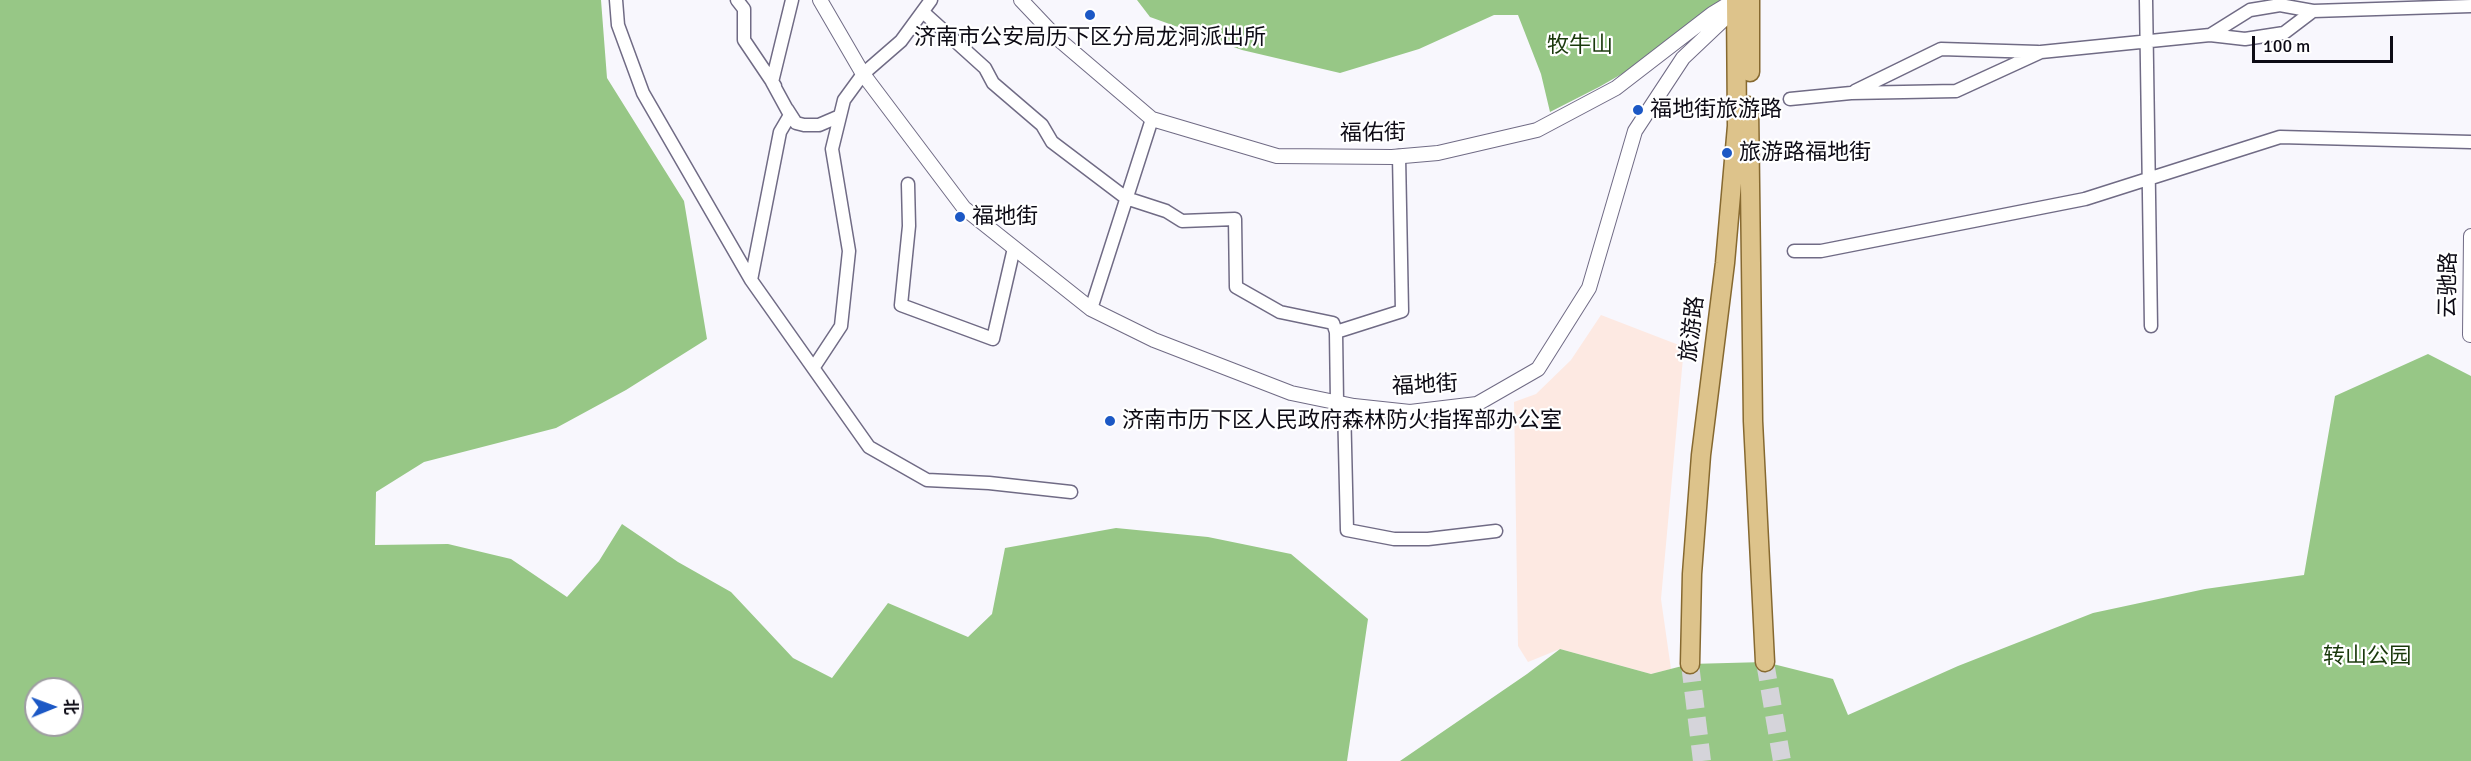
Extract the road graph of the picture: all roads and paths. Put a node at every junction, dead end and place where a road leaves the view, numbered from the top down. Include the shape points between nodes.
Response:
1 (616, 0) edge
2 (736, 0) edge
3 (792, 0) edge
4 (820, 0) edge
5 (931, 0) edge
6 (1021, 0) edge
7 (2146, 0) edge
8 (1740, 2) edge
9 (2471, 6) edge
10 (2313, 11) junction
11 (923, 12) junction
12 (2210, 35) junction
13 (2146, 41) junction
14 (2041, 52) junction
15 (863, 74) junction
16 (772, 82) junction
17 (1851, 93) junction
18 (1790, 99) dead end
19 (790, 115) junction
20 (840, 116) junction
21 (1152, 119) junction
22 (2471, 142) edge
23 (1399, 156) junction
24 (2148, 179) junction
25 (908, 184) dead end
26 (1126, 198) junction
27 (2471, 236) edge
28 (1014, 248) junction
29 (1794, 251) dead end
30 (751, 280) junction
31 (1090, 309) junction
32 (2151, 326) dead end
33 (1336, 332) junction
34 (2470, 335) edge
35 (814, 368) junction
36 (1341, 403) junction
37 (1071, 492) dead end
38 (1496, 531) dead end
39 (1765, 662) tunnel mouth
40 (1690, 664) tunnel mouth

1 - 30 street via 618,25 643,93
2 - 16 street via 744,9 744,40
3 - 16 street
4 - 15 street, 福地街
5 - 11 street
6 - 21 street, 福佑街 via 1056,38
7 - 13 street
8 - 23 street, 福佑街 via 1712,14 1616,87 1537,130 1438,153
8 - 36 street, 福地街 via 1683,58 1635,131 1589,288 1538,369 1477,404 1410,412
8 - 39 main road
8 - 40 main road, 旅游路 via 1737,126 1701,455
9 - 10 street
10 - 12 street via 2284,33 2245,39
10 - 12 street via 2280,5 2250,10
11 - 15 street via 901,41
11 - 26 street via 985,68 993,83 1042,125 1052,142
12 - 13 street
13 - 14 street
13 - 24 street
14 - 17 street via 1956,91
14 - 17 street via 1941,49
15 - 20 street via 844,100
15 - 28 street, 福地街 via 964,208
16 - 19 street
17 - 18 street
19 - 20 street via 796,123 804,125 819,125
19 - 30 street via 780,132
20 - 35 street via 832,148 848,262 841,326
21 - 23 street, 福佑街 via 1277,156
21 - 26 street
22 - 24 street via 2280,137
23 - 33 street via 1402,311
24 - 29 street via 2085,199 1821,251
24 - 32 street
25 - 28 street via 909,226 901,305 993,339
26 - 31 street
26 - 33 street via 1166,211 1182,221 1235,219 1236,287 1280,312 1333,323
27 - 34 street, 云驰路
28 - 31 street, 福地街
30 - 35 street
31 - 36 street, 福地街 via 1154,340 1291,393
33 - 36 street
35 - 37 street via 869,447 927,480
36 - 38 street via 1347,530 1394,539

